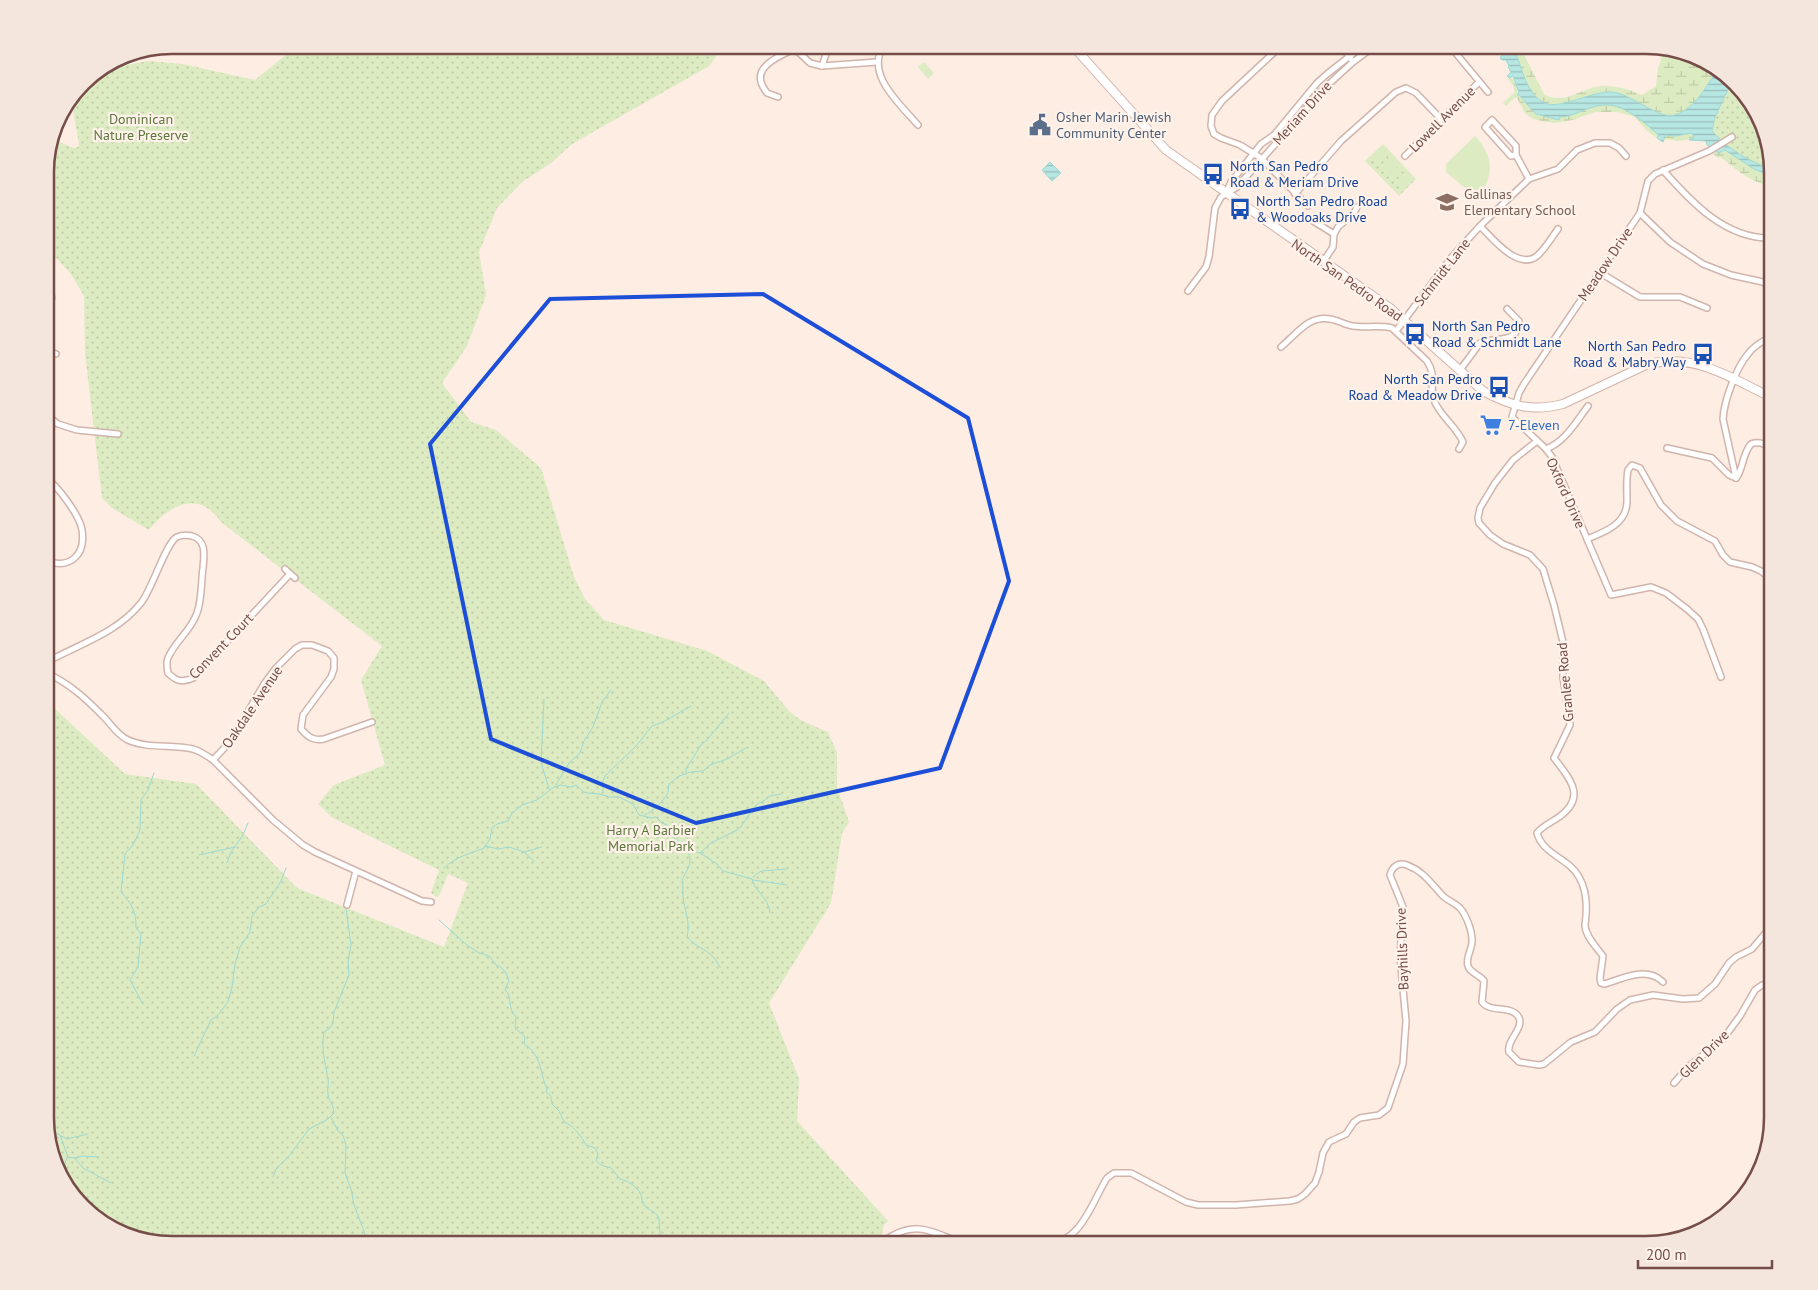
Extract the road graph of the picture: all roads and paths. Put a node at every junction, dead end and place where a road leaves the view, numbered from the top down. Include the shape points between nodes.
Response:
1 (782, 54) edge
2 (800, 54) edge
3 (826, 54) edge
4 (879, 54) edge
5 (1080, 54) edge
6 (1272, 54) edge
7 (1352, 54) edge
8 (1364, 54) edge
9 (1456, 54) edge
10 (1349, 56) junction
11 (877, 62) junction
12 (1353, 62) junction
13 (822, 66) junction
14 (1479, 82) junction
15 (1488, 92) dead end
16 (778, 97) dead end
17 (1441, 119) junction
18 (918, 126) dead end
19 (1732, 137) dead end
20 (1253, 154) junction
21 (1516, 155) junction
22 (1404, 156) dead end
23 (1626, 156) dead end
24 (1261, 158) junction
25 (1663, 170) junction
26 (1529, 179) junction
27 (1227, 192) junction
28 (1295, 194) junction
29 (1308, 206) dead end
30 (1357, 206) dead end
31 (1640, 213) junction
32 (1310, 219) dead end
33 (1480, 226) junction
34 (1558, 229) dead end
35 (1334, 234) junction
36 (1764, 238) edge
37 (1325, 260) junction
38 (1599, 272) junction
39 (1764, 283) edge
40 (1188, 291) dead end
41 (1707, 308) dead end
42 (1507, 309) dead end
43 (1406, 319) junction
44 (1396, 331) junction
45 (1764, 340) edge
46 (1281, 347) dead end
47 (1461, 368) junction
48 (1735, 377) junction
49 (1764, 390) edge
50 (1764, 393) edge
51 (1516, 403) junction
52 (1588, 406) dead end
53 (54, 421) edge
54 (118, 434) dead end
55 (1537, 441) junction
56 (1764, 444) edge
57 (1667, 448) dead end
58 (1458, 449) dead end
59 (1546, 449) junction
60 (1736, 478) junction
61 (54, 484) edge
62 (1587, 539) junction
63 (54, 563) edge
64 (285, 569) dead end
65 (290, 574) junction
66 (1764, 574) edge
67 (295, 578) dead end
68 (54, 657) edge
69 (54, 676) edge
70 (1721, 677) dead end
71 (372, 722) dead end
72 (213, 760) junction
73 (356, 871) junction
74 (431, 902) dead end
75 (347, 905) dead end
76 (1764, 935) edge
77 (1663, 982) dead end
78 (1764, 985) edge
79 (1674, 1083) dead end
80 (893, 1236) edge
81 (943, 1236) edge
82 (1070, 1236) edge

1 - 16 street via 768,63 761,76 767,94
2 - 13 street via 810,63
3 - 13 street
4 - 11 street
5 - 27 main road, North San Pedro Road via 1166,150
6 - 20 street via 1222,101 1212,115 1214,134
7 - 10 street, Meriam Drive
8 - 12 street, Meriam Drive
9 - 14 street
10 - 12 street
10 - 20 street, Meriam Drive via 1322,78 1274,135
11 - 13 street
11 - 18 street via 883,83
12 - 24 street, Meriam Drive via 1318,94
14 - 15 street
14 - 17 street, Lowell Avenue
17 - 22 street, Lowell Avenue
17 - 28 street via 1416,93 1406,88 1396,92 1341,142
19 - 25 street, Meadow Drive via 1709,151
20 - 24 street
20 - 27 street, Meriam Drive
21 - 21 street via 1516,146 1492,120 1485,126 1511,156
21 - 26 street
23 - 26 street, Schmidt Lane via 1610,143 1595,143 1577,150 1558,169
24 - 27 street, Meriam Drive via 1237,187
24 - 28 street
25 - 31 street, Meadow Drive via 1648,181
25 - 36 street via 1703,212 1744,234
26 - 33 street, Schmidt Lane
27 - 37 main road, North San Pedro Road
27 - 40 street via 1215,208 1206,267
28 - 29 street
30 - 35 street via 1354,214
31 - 38 street, Meadow Drive
31 - 39 street via 1670,242 1703,264 1731,276
32 - 35 street
33 - 34 street via 1518,260 1532,260
33 - 43 street, Schmidt Lane via 1451,258
35 - 37 street via 1333,247
37 - 43 main road, North San Pedro Road
38 - 41 street via 1640,297 1680,297
38 - 51 street, Meadow Drive via 1524,384
42 - 47 street via 1519,321 1516,333 1508,338 1483,342
43 - 44 street, Schmidt Lane
43 - 47 main road, North San Pedro Road
44 - 46 street via 1384,327 1354,326 1324,318 1302,327
44 - 58 street via 1431,367 1433,397 1459,433 1463,442
45 - 48 street via 1746,355
47 - 51 main road, North San Pedro Road via 1483,391 1499,400
48 - 49 main road, North San Pedro Road
48 - 50 main road, North San Pedro Road
48 - 51 main road, North San Pedro Road via 1688,361 1663,361 1648,364 1563,404 1541,408
48 - 60 street via 1723,419
51 - 55 street, Oxford Drive via 1512,417
52 - 59 street via 1563,439
53 - 54 street via 78,430
55 - 59 street, Oxford Drive
55 - 77 street, Granlee Road via 1513,460 1495,483 1480,508 1478,518 1479,524 1490,535 1530,555 1543,569 1563,642 1563,677 1570,724 1554,758 1574,787 1575,796 1561,816 1537,834 1547,850 1575,870 1581,880 1587,905 1587,934 1603,956 1601,983 1640,974 1655,976
56 - 60 street via 1751,444
57 - 60 street via 1712,458 1729,476
59 - 62 street, Oxford Drive
61 - 63 street via 82,528 83,544 71,561
62 - 66 street via 1612,529 1625,514 1628,470 1635,465 1640,468 1661,505 1677,521 1715,541 1730,562
62 - 70 street, Oxford Drive via 1611,595 1651,587 1666,593 1698,619
64 - 65 street
65 - 67 street
65 - 68 street, Convent Court via 193,678 178,681 168,673 167,658 198,613 205,555 203,544 195,537 177,537 170,543 143,601 129,617 106,633
69 - 72 street via 76,690 127,740 144,745 192,749
71 - 72 street, Oakdale Avenue via 324,739 306,735 301,729 303,715 331,677 335,664 328,651 302,645 270,675 231,741
72 - 73 street via 287,833 315,852
73 - 74 street via 422,901
73 - 75 street
76 - 82 street, Bayhills Drive via 1752,949 1729,963 1703,996 1689,1000 1648,995 1630,1000 1596,1032 1571,1042 1550,1060 1539,1065 1519,1062 1509,1052 1509,1043 1520,1020 1509,1011 1486,1007 1482,1002 1484,981 1468,967 1472,938 1459,908 1429,878 1410,866 1398,864 1390,875 1403,907 1400,957 1406,1021 1403,1064 1388,1108 1379,1114 1360,1118 1346,1134 1329,1142 1314,1183 1298,1199 1280,1203 1198,1206 1131,1173 1120,1172 1107,1178 1079,1228
78 - 79 street, Glen Drive via 1755,990 1723,1039 1688,1067
80 - 81 street via 920,1228

